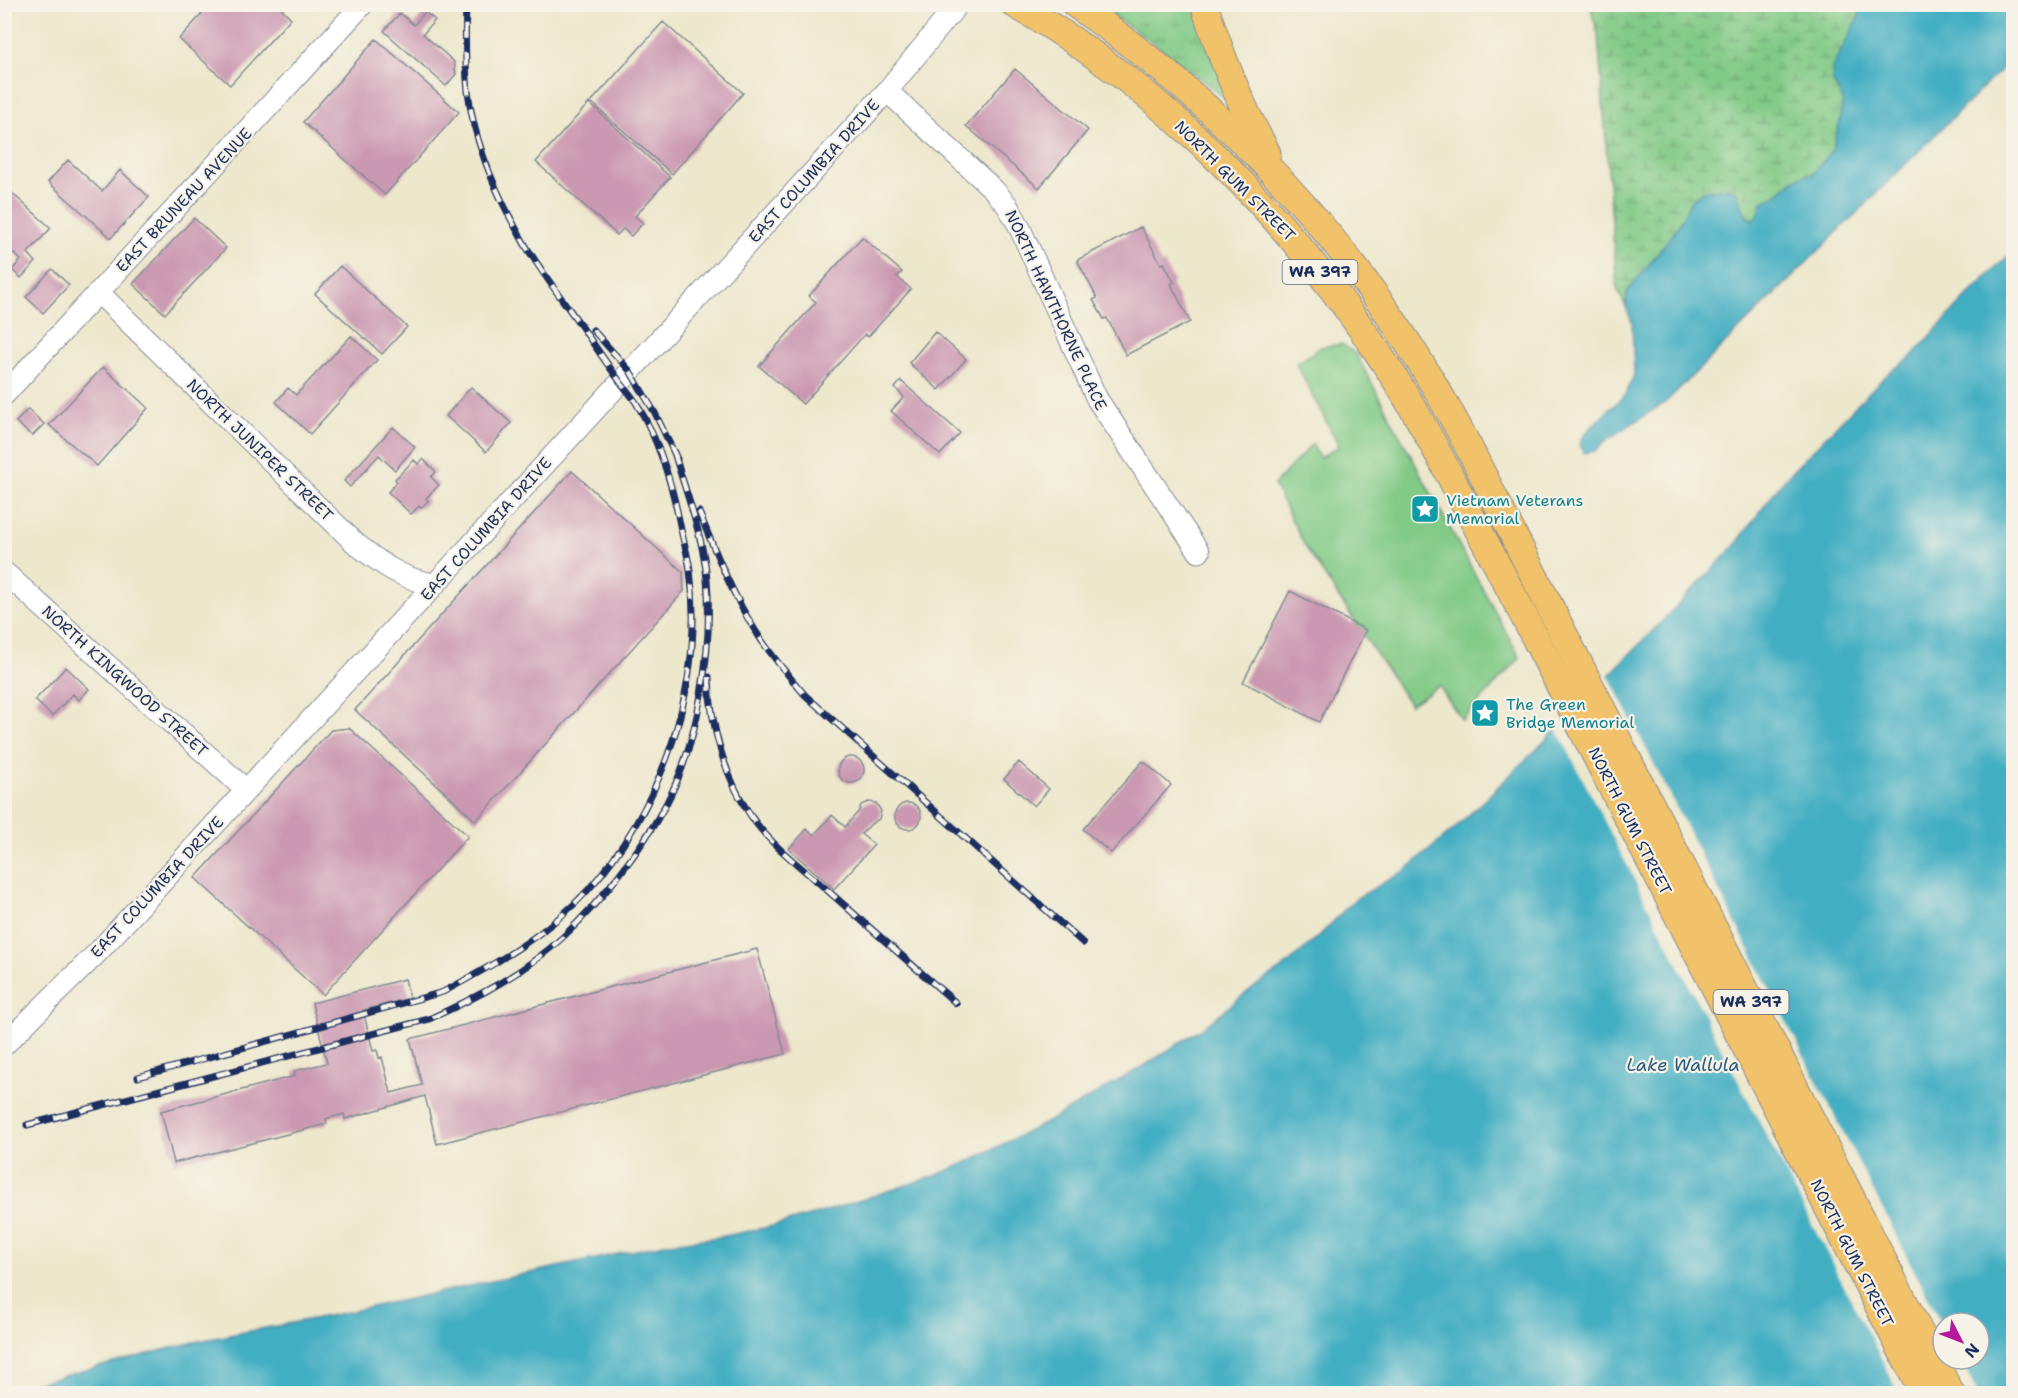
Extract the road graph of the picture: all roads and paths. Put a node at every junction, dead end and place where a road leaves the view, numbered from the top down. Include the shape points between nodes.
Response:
1 (363, 4) edge
2 (958, 4) edge
3 (1014, 4) edge
4 (1075, 4) edge
5 (1204, 4) edge
6 (887, 91) junction
7 (1284, 183) junction
8 (99, 293) junction
9 (4, 395) edge
10 (1199, 552) dead end
11 (4, 572) edge
12 (435, 585) junction
13 (1539, 617) junction
14 (246, 790) junction
15 (4, 1045) edge
16 (1924, 1394) edge
17 (1951, 1394) edge

1 - 8 street, EAST BRUNEAU AVENUE
2 - 6 street, EAST COLUMBIA DRIVE
3 - 13 main road, NORTH GUM STREET / WA 397 via 1079,45 1164,110 1240,182 1313,263 1394,377
4 - 7 main road, NORTH GUM STREET / WA 397 via 1176,80
5 - 7 main road via 1234,86
6 - 10 street, NORTH HAWTHORNE PLACE via 1007,205 1097,399
6 - 12 street, EAST COLUMBIA DRIVE
7 - 13 main road, NORTH GUM STREET / WA 397 via 1350,260 1415,351 1456,423
8 - 9 street, EAST BRUNEAU AVENUE
8 - 12 street, NORTH JUNIPER STREET via 355,543 405,578
11 - 14 street, NORTH KINGWOOD STREET
12 - 14 street, EAST COLUMBIA DRIVE
13 - 16 main road, NORTH GUM STREET / WA 397
13 - 17 main road, NORTH GUM STREET / WA 397
14 - 15 street, EAST COLUMBIA DRIVE via 97,953

